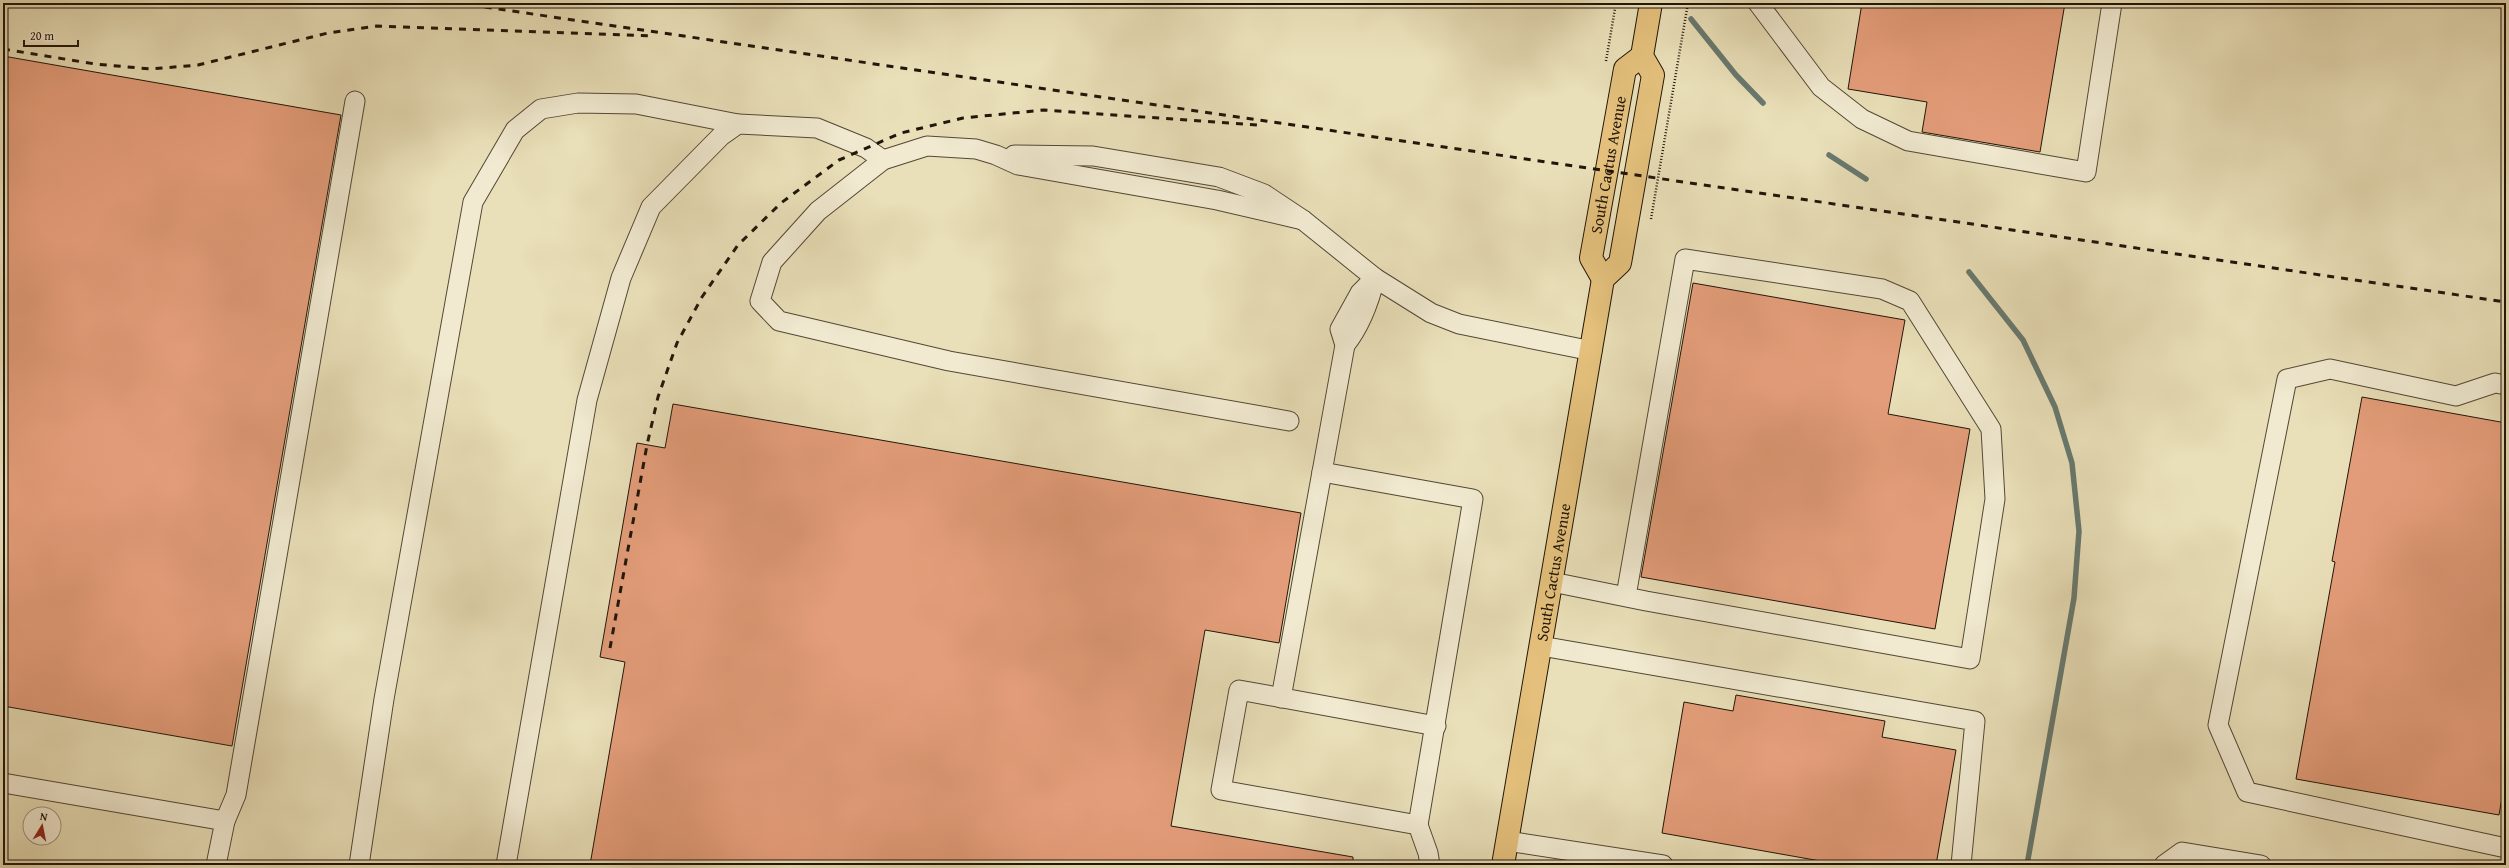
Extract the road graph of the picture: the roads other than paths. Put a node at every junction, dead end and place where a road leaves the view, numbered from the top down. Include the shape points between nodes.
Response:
1 (1651, 3) edge
2 (1758, 3) edge
3 (2112, 3) edge
4 (1642, 56) junction
5 (355, 101) dead end
6 (738, 124) junction
7 (883, 160) junction
8 (1375, 278) junction
9 (1603, 279) junction
10 (1592, 351) junction
11 (2506, 384) edge
12 (1290, 421) dead end
13 (1322, 472) junction
14 (1552, 582) junction
15 (1626, 596) junction
16 (1541, 646) junction
17 (1281, 698) junction
18 (1436, 726) junction
19 (3, 783) edge
20 (225, 821) junction
21 (1418, 825) junction
22 (1507, 841) junction
23 (2506, 848) edge
24 (216, 865) edge
25 (358, 865) edge
26 (506, 865) edge
27 (1430, 865) edge
28 (1503, 865) edge
29 (1663, 865) edge
30 (1961, 865) edge
31 (2164, 865) edge
32 (2261, 865) edge

1 - 4 main road
2 - 3 lane via 1821,87 1862,119 1908,141 2086,172
4 - 9 main road, South Cactus Avenue via 1653,75 1624,242 1620,263
4 - 9 main road, South Cactus Avenue via 1625,69 1590,258
5 - 20 lane via 236,795
6 - 7 lane via 817,128 866,148
6 - 25 lane via 636,104 578,103 541,109 515,130 473,202 384,699
6 - 26 lane via 721,136 651,207 621,278 587,400
7 - 8 lane via 927,146 976,150 996,155 1018,165 1217,200 1303,220
7 - 12 lane via 818,211 772,262 760,301 779,321 949,361
8 - 10 lane via 1431,313 1459,324
8 - 13 lane via 1360,292 1340,329 1345,346
9 - 10 main road, South Cactus Avenue
10 - 14 main road, South Cactus Avenue
11 - 23 lane via 2495,383 2456,396 2330,369 2287,379 2218,726 2247,792
13 - 17 lane
13 - 18 lane via 1473,499
14 - 15 lane
14 - 16 main road, South Cactus Avenue
15 - 15 lane via 1970,659 1995,499 1991,429 1910,301 1882,288 1685,259
16 - 22 main road, South Cactus Avenue
16 - 30 lane via 1975,721
17 - 18 lane
17 - 21 lane via 1239,690 1221,790
18 - 21 lane
19 - 20 lane
20 - 24 lane
21 - 27 lane
22 - 28 main road, South Cactus Avenue
22 - 29 lane
31 - 32 lane via 2182,852

